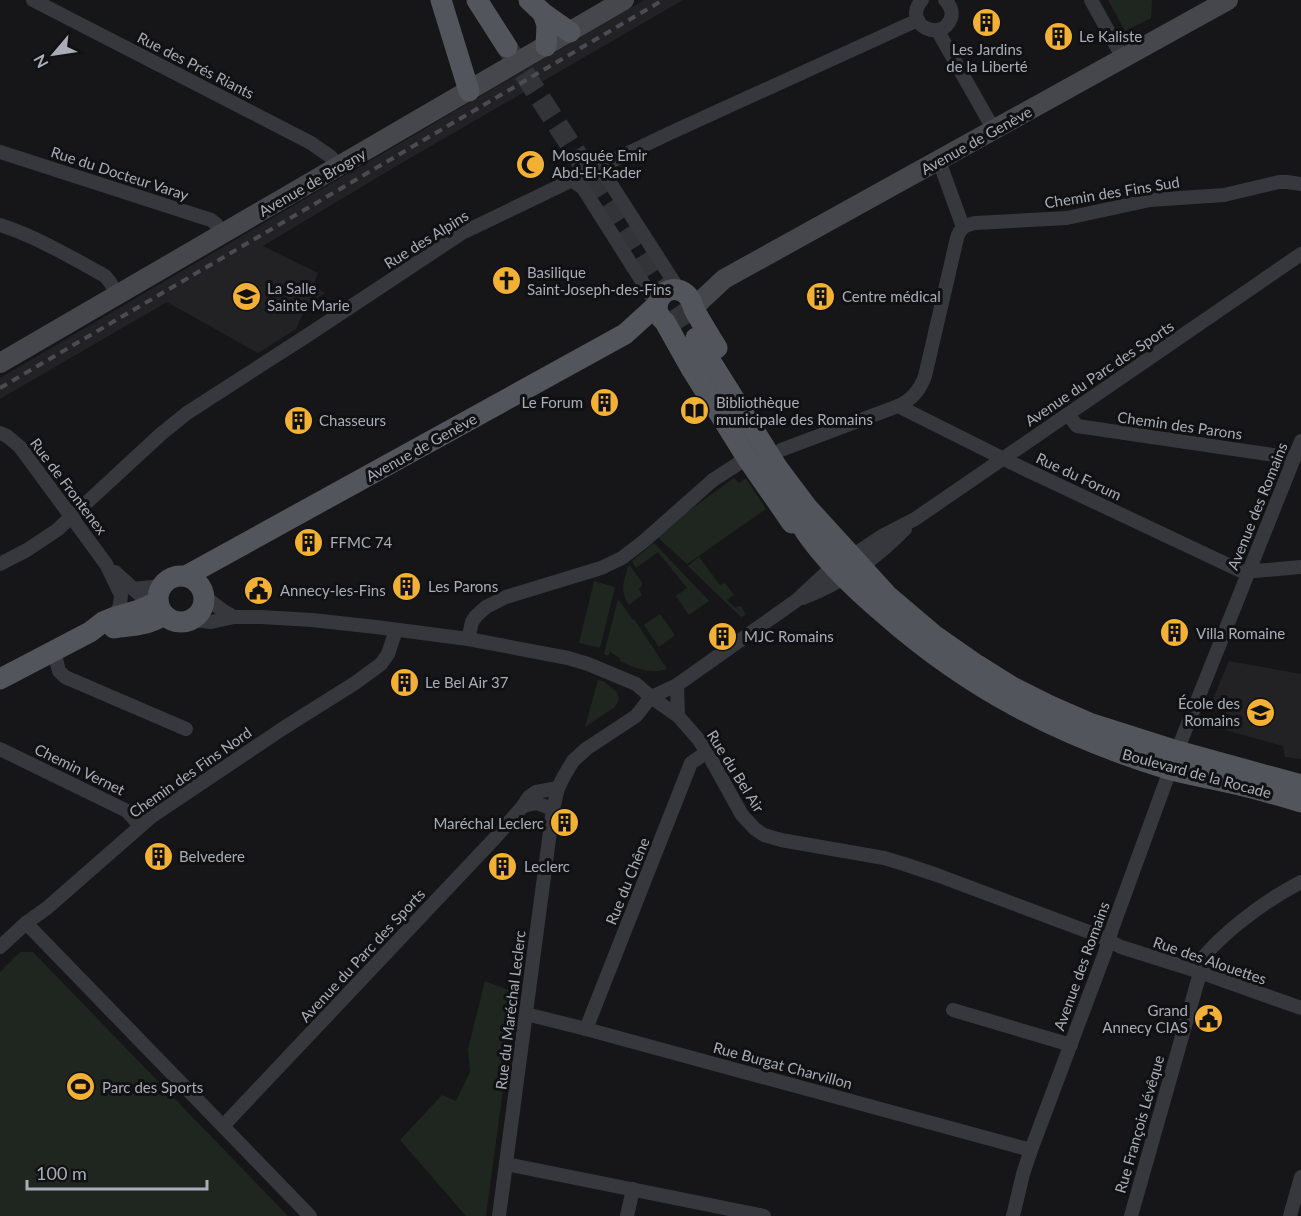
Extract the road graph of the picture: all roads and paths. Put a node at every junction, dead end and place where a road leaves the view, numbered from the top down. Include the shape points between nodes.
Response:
1 (33, 0) edge
2 (441, 0) edge
3 (477, 0) edge
4 (624, 0) edge
5 (1092, 0) edge
6 (1228, 0) edge
7 (919, 1) edge
8 (952, 2) edge
9 (536, 6) edge
10 (918, 20) junction
11 (939, 30) junction
12 (570, 32) junction
13 (546, 46) junction
14 (507, 47) tunnel mouth
15 (1123, 58) junction
16 (469, 91) junction
17 (994, 130) junction
18 (0, 152) edge
19 (939, 161) junction
20 (600, 167) junction
21 (338, 168) junction
22 (573, 180) junction
23 (1301, 184) edge
24 (0, 225) edge
25 (963, 227) junction
26 (223, 235) junction
27 (1301, 254) edge
28 (724, 279) junction
29 (679, 290) junction
30 (118, 296) junction
31 (693, 308) junction
32 (661, 314) junction
33 (696, 338) tunnel mouth
34 (0, 363) edge
35 (898, 406) junction
36 (1068, 414) junction
37 (0, 433) edge
38 (1301, 441) edge
39 (1288, 457) junction
40 (747, 458) junction
41 (779, 458) junction
42 (1003, 458) junction
43 (71, 518) junction
44 (804, 529) junction
45 (847, 563) junction
46 (0, 564) edge
47 (106, 564) junction
48 (1301, 567) edge
49 (1249, 571) junction
50 (197, 587) junction
51 (160, 601) junction
52 (115, 616) junction
53 (234, 617) junction
54 (193, 620) junction
55 (396, 630) junction
56 (90, 632) junction
57 (468, 639) junction
58 (54, 651) junction
59 (0, 679) edge
60 (677, 685) junction
61 (651, 697) junction
62 (678, 716) junction
63 (186, 729) dead end
64 (0, 749) edge
65 (707, 752) junction
66 (1174, 760) junction
67 (1301, 785) edge
68 (558, 788) junction
69 (1301, 802) edge
70 (523, 806) junction
71 (553, 809) junction
72 (140, 825) junction
73 (1301, 882) edge
74 (26, 923) junction
75 (6, 932) edge
76 (1108, 942) junction
77 (0, 947) edge
78 (1197, 971) junction
79 (1301, 1008) edge
80 (953, 1010) dead end
81 (526, 1014) junction
82 (586, 1029) junction
83 (1071, 1045) junction
84 (223, 1126) junction
85 (1031, 1150) junction
86 (506, 1164) junction
87 (1023, 1174) junction
88 (1301, 1177) edge
89 (633, 1189) junction
90 (310, 1216) edge
91 (500, 1216) edge
92 (627, 1216) edge
93 (764, 1216) edge
94 (1003, 1216) edge
95 (1012, 1216) edge
96 (1131, 1216) edge
97 (1290, 1216) edge

1 - 21 street, Rue des Prés Riants via 311,143 331,157
2 - 16 main road
3 - 14 main road
4 - 12 main road, Avenue de Brogny
5 - 15 street
6 - 15 main road, Avenue de Genève
7 - 10 street
8 - 11 street via 950,20
9 - 12 main road
9 - 13 main road via 547,25
10 - 11 street via 926,29
10 - 20 street, Rue des Alpins
11 - 17 street
12 - 13 main road, Avenue de Brogny
13 - 16 main road, Avenue de Brogny
15 - 17 main road, Avenue de Genève
16 - 21 main road, Avenue de Brogny
17 - 19 main road, Avenue de Genève
18 - 26 street, Rue du Docteur Varay via 211,220
19 - 25 street
19 - 28 main road, Avenue de Genève
20 - 22 street, Rue des Alpins
20 - 29 street
21 - 26 main road, Avenue de Brogny
22 - 32 street via 583,188
22 - 43 street, Rue des Alpins via 462,233 187,413
23 - 25 street, Chemin des Fins Sud via 1278,182 1224,195 1150,200 1060,219 975,223
24 - 30 street via 47,244 105,276
25 - 35 street via 957,238 925,376 915,394
26 - 30 main road, Avenue de Brogny
27 - 36 street, Avenue du Parc des Sports
28 - 29 main road, Avenue de Genève
28 - 31 main road, Avenue de Genève
29 - 31 main road via 690,298
29 - 32 main road via 669,290 658,300
30 - 34 main road, Avenue de Brogny
31 - 32 main road via 684,323 675,326
31 - 41 main road
32 - 40 main road
32 - 50 main road, Avenue de Genève via 230,552 217,560
33 - 41 main road, Boulevard de la Rocade
35 - 41 street
35 - 42 street, Rue du Forum
36 - 39 street, Chemin des Parons via 1077,426
36 - 42 street, Avenue du Parc des Sports
37 - 43 street, Rue de Frontenex via 20,447
38 - 39 street, Avenue des Romains
39 - 49 street, Avenue des Romains
40 - 44 main road via 795,527
40 - 57 street via 713,480 622,558 486,607 472,622
41 - 44 main road, Boulevard de la Rocade
41 - 45 main road, Boulevard de la Rocade via 807,507
42 - 45 street, Avenue du Parc des Sports via 915,519 888,546
42 - 49 street, Rue du Forum
43 - 46 street, Rue des Alpins via 35,545
43 - 47 street, Rue de Frontenex
44 - 45 main road, Boulevard de la Rocade
45 - 60 street, Avenue du Parc des Sports
45 - 66 main road, Boulevard de la Rocade via 878,609 927,650 993,695 1112,750
47 - 51 street, Rue de Frontenex via 133,589
47 - 52 street, Rue de Frontenex via 121,595
48 - 49 street
49 - 66 street, Avenue des Romains
50 - 51 main road via 172,577 166,581
50 - 53 street
50 - 54 main road via 202,610
51 - 52 main road
51 - 54 main road via 172,621
51 - 56 main road via 148,624
52 - 56 main road
53 - 54 street, Rue du Bel Air
53 - 55 street, Rue du Bel Air via 312,620
55 - 57 street, Rue du Bel Air
55 - 72 street, Chemin des Fins Nord via 381,664
56 - 58 main road
57 - 61 street, Rue du Bel Air via 583,662 636,684
58 - 59 main road
58 - 63 street via 59,671 65,677
60 - 61 street, Avenue du Parc des Sports
60 - 62 street
61 - 62 street, Rue du Bel Air
61 - 68 street, Avenue du Parc des Sports via 636,716 573,761
62 - 65 street, Rue du Bel Air
64 - 72 street, Chemin Vernet via 127,811
65 - 76 street, Rue du Bel Air via 742,815 764,835 904,864
65 - 82 street, Rue du Chêne via 691,763
66 - 67 main road, Boulevard de la Rocade
66 - 69 main road, Boulevard de la Rocade via 1232,783
66 - 76 street, Avenue des Romains
68 - 70 street, Avenue du Parc des Sports via 532,794
68 - 71 street, Avenue du Parc des Sports
70 - 71 street via 536,803
70 - 84 street, Avenue du Parc des Sports
71 - 81 street, Rue du Maréchal Leclerc
72 - 74 street, Chemin des Fins Nord
73 - 78 street via 1244,920 1206,954
74 - 75 street, Chemin des Fins Nord
74 - 84 street
75 - 77 street, Chemin des Fins Nord
76 - 78 street, Rue des Alouettes
76 - 83 street, Avenue des Romains
78 - 79 street, Rue des Alouettes
78 - 96 street, Rue François Lévêque
80 - 83 street
81 - 82 street, Rue Burgat Charvillon
81 - 86 street, Rue du Maréchal Leclerc
82 - 85 street, Rue Burgat Charvillon
83 - 85 street, Avenue des Romains
84 - 90 street
85 - 87 street, Avenue des Romains
86 - 89 street
86 - 91 street, Rue du Maréchal Leclerc
87 - 94 street, Avenue des Romains
87 - 95 street, Avenue des Romains
88 - 97 street
89 - 92 street
89 - 93 street

